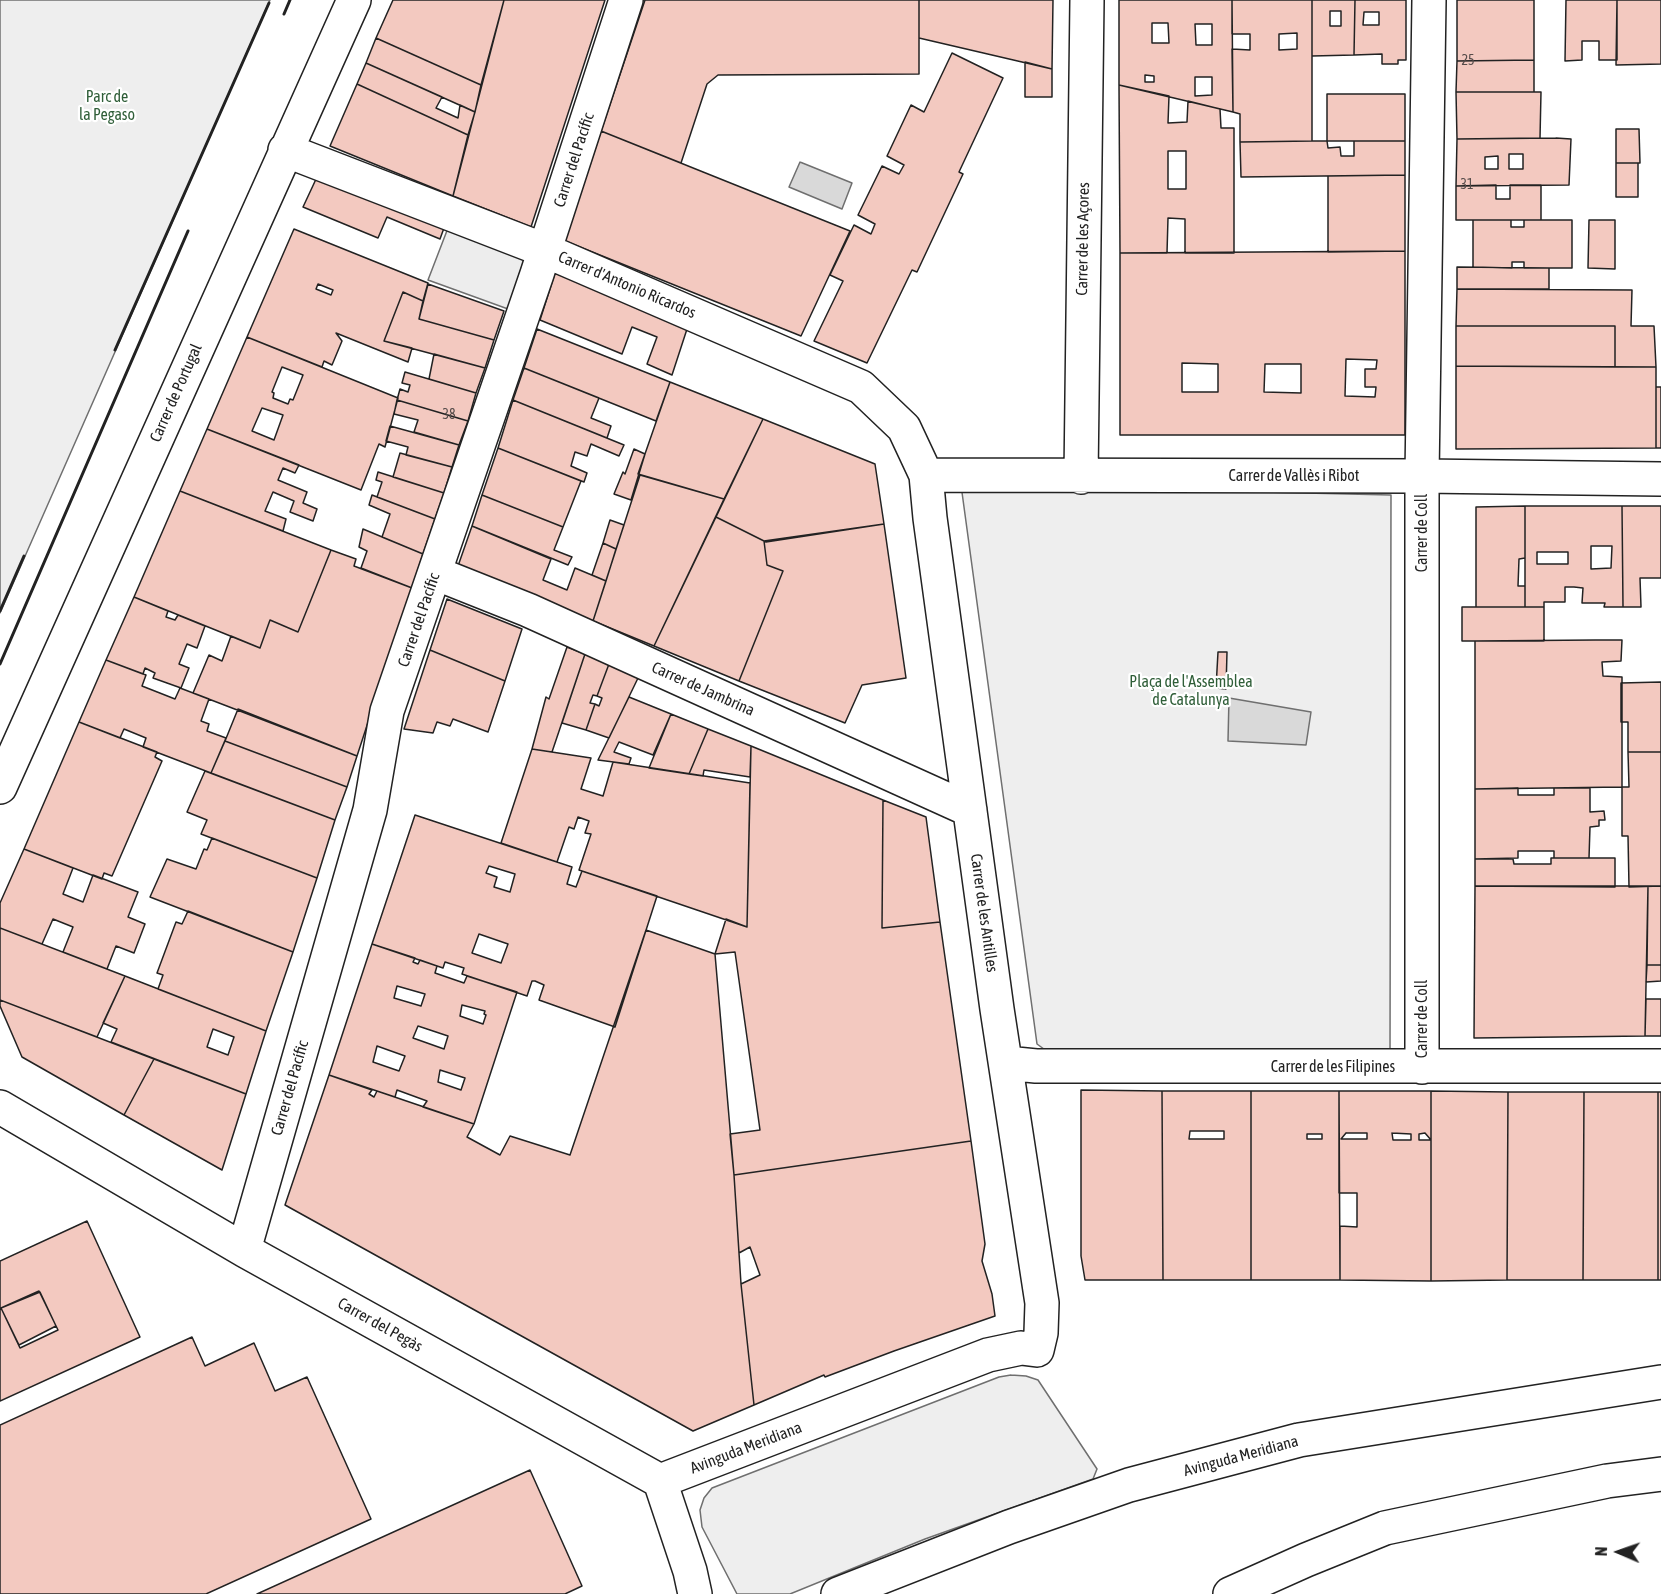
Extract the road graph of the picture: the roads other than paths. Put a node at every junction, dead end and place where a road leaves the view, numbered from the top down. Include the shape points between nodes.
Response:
1 (354, 0) edge
2 (626, 0) edge
3 (1087, 0) edge
4 (1429, 0) edge
5 (285, 150) junction
6 (544, 250) junction
7 (926, 476) junction
8 (1422, 476) junction
9 (1081, 477) junction
10 (1661, 479) edge
11 (435, 573) junction
12 (0, 787) edge
13 (970, 810) junction
14 (1006, 1063) junction
15 (1661, 1066) edge
16 (1422, 1067) junction
17 (0, 1107) edge
18 (244, 1250) junction
19 (1037, 1350) joint
20 (1661, 1382) edge
21 (1661, 1474) edge
22 (660, 1481) junction
23 (695, 1594) edge
24 (838, 1594) edge
25 (1230, 1594) edge

1 - 5 street, Carrer de Portugal
2 - 6 street, Carrer del Pacífic
3 - 9 street, Carrer de les Açores
4 - 8 street, Carrer de Coll
5 - 6 street, Carrer d'Antonio Ricardos
5 - 12 street, Carrer de Portugal
6 - 7 street, Carrer d'Antonio Ricardos via 861,387 904,428
6 - 11 street, Carrer del Pacífic
7 - 9 street, Carrer de Vallès i Ribot
7 - 13 street, Carrer de les Antilles
8 - 9 street, Carrer de Vallès i Ribot
8 - 10 street, Carrer de Vallès i Ribot
8 - 16 street, Carrer de Coll
11 - 13 street, Carrer de Jambrina via 528,610
11 - 18 street, Carrer del Pacífic via 387,711 370,810
13 - 14 street, Carrer de les Antilles
14 - 16 street, Carrer de les Filipines
14 - 19 street, Carrer de les Antilles via 1042,1303
15 - 16 street, Carrer de les Filipines
17 - 18 street, Carrer del Pegàs
18 - 22 street, Carrer del Pegàs
19 - 22 street, Avinguda Meridiana via 1021,1348 988,1355
20 - 24 street, Avinguda Meridiana via 1299,1440 1129,1485
21 - 25 street via 1607,1481 1385,1528
22 - 23 street

